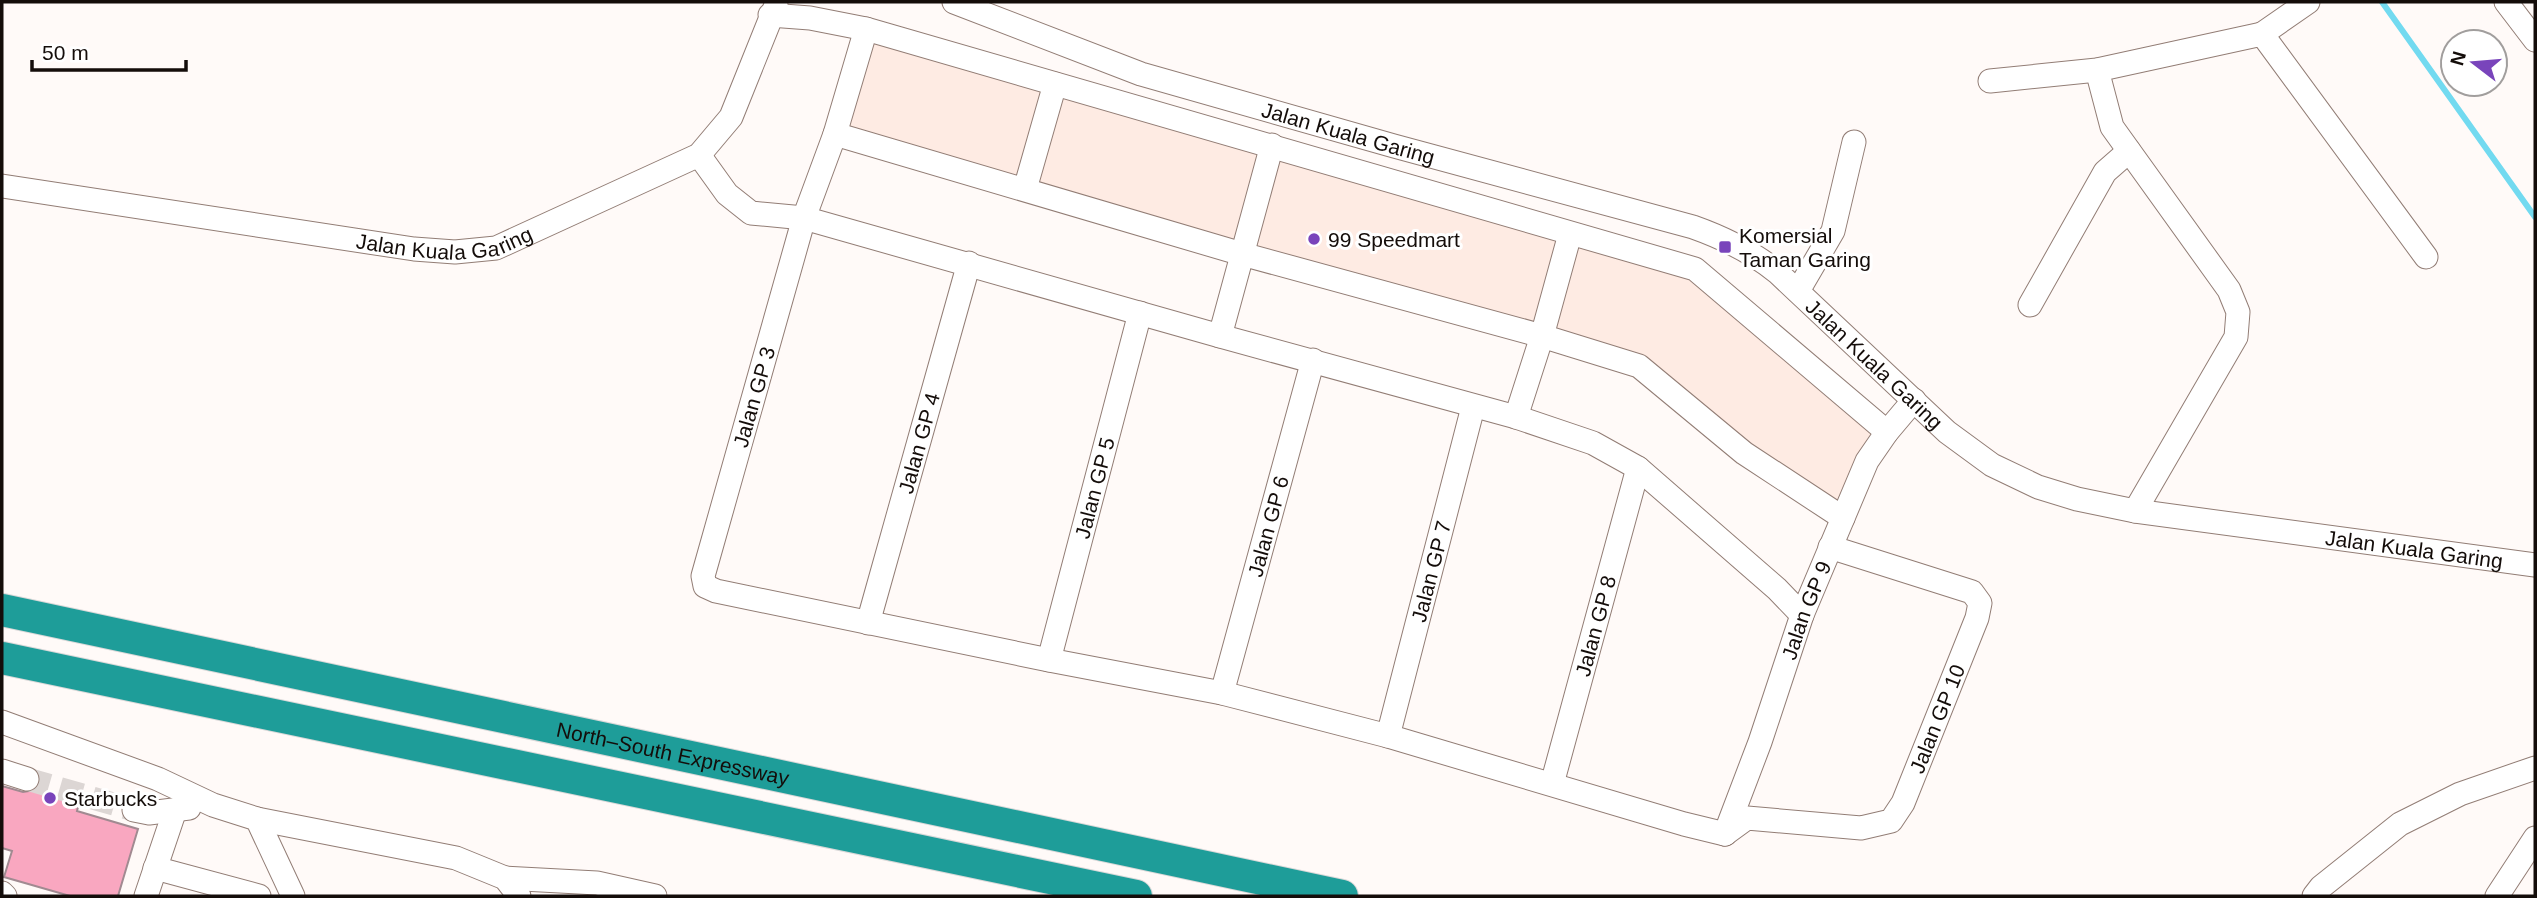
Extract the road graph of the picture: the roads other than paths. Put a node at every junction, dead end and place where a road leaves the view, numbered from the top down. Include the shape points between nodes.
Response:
1 (954, 2) edge
2 (2308, 2) edge
3 (2506, 2) edge
4 (774, 9) edge
5 (866, 29) junction
6 (2262, 34) junction
7 (2535, 40) edge
8 (2097, 70) junction
9 (1990, 81) dead end
10 (1055, 84) junction
11 (835, 134) junction
12 (1854, 142) dead end
13 (1272, 145) junction
14 (2129, 151) junction
15 (699, 155) junction
16 (2, 186) edge
17 (1025, 189) junction
18 (804, 218) junction
19 (1570, 234) junction
20 (1242, 254) junction
21 (2426, 257) dead end
22 (969, 263) junction
23 (1798, 291) junction
24 (2030, 305) dead end
25 (1140, 313) junction
26 (1220, 336) junction
27 (1542, 336) junction
28 (1313, 360) junction
29 (1914, 400) junction
30 (1473, 407) junction
31 (1516, 417) junction
32 (1887, 432) junction
33 (1638, 468) junction
34 (2135, 511) junction
35 (1843, 518) junction
36 (1830, 547) junction
37 (2535, 565) edge
38 (2, 610) edge
39 (1802, 615) junction
40 (867, 623) junction
41 (2, 658) edge
42 (1049, 660) junction
43 (1222, 693) junction
44 (2, 722) edge
45 (1388, 736) junction
46 (2535, 768) edge
47 (2, 771) edge
48 (27, 779) tunnel mouth
49 (1552, 784) junction
50 (212, 805) junction
51 (134, 810) tunnel mouth
52 (175, 810) junction
53 (257, 819) junction
54 (1726, 834) junction
55 (2535, 838) edge
56 (155, 869) junction
57 (512, 887) edge
58 (146, 896) edge
59 (259, 896) edge
60 (293, 896) edge
61 (655, 896) edge
62 (1136, 896) edge
63 (1342, 896) edge
64 (2314, 896) edge
65 (2497, 896) edge

1 - 23 street, Jalan Kuala Garing via 1141,74 1693,227 1757,256
2 - 6 street
3 - 7 street
4 - 5 street
4 - 15 street, Jalan Kuala Garing via 731,117
5 - 10 street
5 - 11 street, Jalan GP 3
6 - 8 street
6 - 21 street
8 - 9 street
8 - 14 street via 2112,127
10 - 13 street
10 - 17 street
11 - 17 street
11 - 18 street, Jalan GP 3
12 - 23 street via 1833,231
13 - 19 street
13 - 20 street
14 - 24 street via 2105,172
14 - 34 street via 2229,290 2238,312 2236,338
15 - 16 street, Jalan Kuala Garing via 496,248 455,252
15 - 18 street via 727,194 751,214
17 - 20 street
18 - 22 street
18 - 40 street, Jalan GP 3 via 703,576 705,586 716,591
19 - 27 street
19 - 32 street via 1695,269
20 - 26 street
20 - 27 street
22 - 25 street
22 - 40 street, Jalan GP 4
23 - 29 street, Jalan Kuala Garing
25 - 26 street
25 - 42 street, Jalan GP 5
26 - 28 street
27 - 31 street
27 - 35 street via 1639,366 1744,453
28 - 30 street
28 - 43 street, Jalan GP 6
29 - 32 street, Jalan GP 9
29 - 34 street, Jalan Kuala Garing via 1992,465 2038,487
30 - 31 street
30 - 45 street, Jalan GP 7
31 - 33 street via 1593,443
32 - 35 street, Jalan GP 9 via 1867,461
33 - 39 street
33 - 49 street, Jalan GP 8
34 - 37 street, Jalan Kuala Garing
35 - 36 street, Jalan GP 9
36 - 39 street, Jalan GP 9
36 - 54 street, Jalan GP 10 via 1972,593 1980,603 1977,618 1903,803 1891,821 1861,828 1747,818
38 - 63 highway, North–South Expressway
39 - 54 street, Jalan GP 9
40 - 42 street
41 - 62 highway
42 - 43 street
43 - 45 street
44 - 50 street via 158,779
45 - 49 street
46 - 64 street via 2460,794 2400,824
47 - 48 street
49 - 54 street
50 - 52 street
50 - 53 street
51 - 52 street
52 - 56 street
53 - 57 street via 456,858
53 - 60 street
55 - 65 street
56 - 58 street
56 - 59 street
57 - 61 street via 597,884

